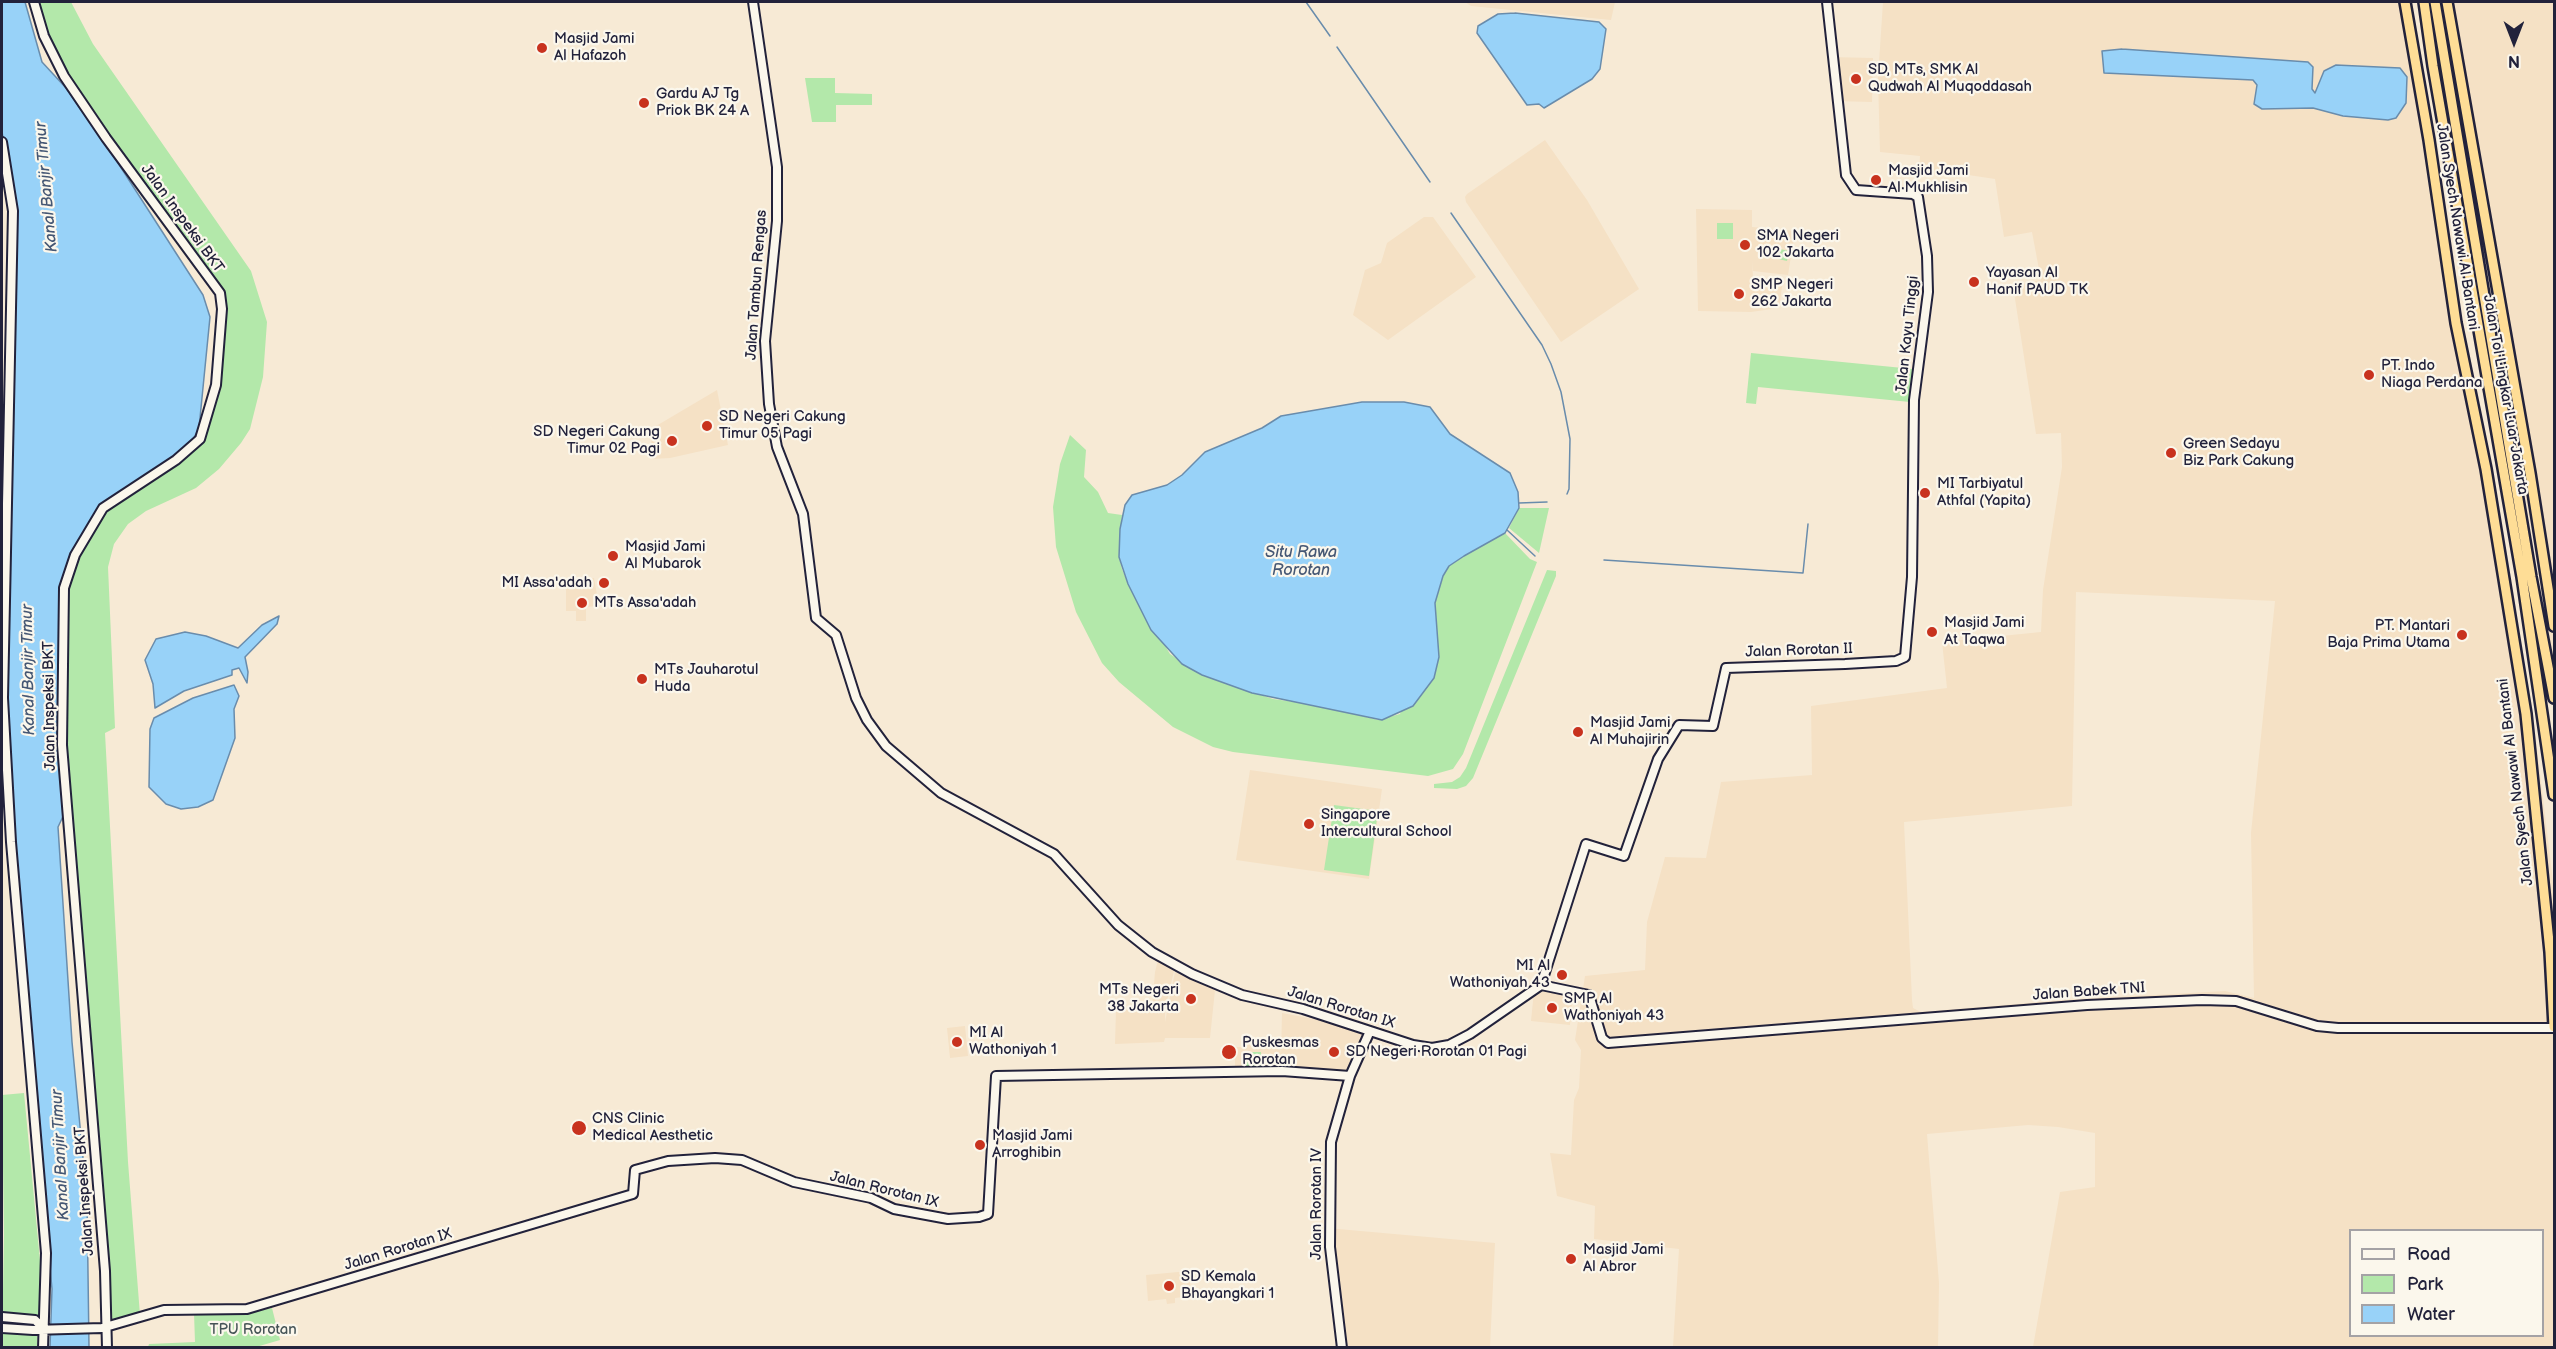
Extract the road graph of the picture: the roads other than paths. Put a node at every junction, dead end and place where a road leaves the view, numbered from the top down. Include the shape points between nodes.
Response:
1 (33, 2) edge
2 (753, 2) edge
3 (1827, 2) edge
4 (2405, 2) edge
5 (2424, 2) edge
6 (2435, 2) edge
7 (2446, 2) edge
8 (2, 142) edge
9 (1913, 554) joint
10 (2554, 626) edge
11 (2554, 698) edge
12 (2554, 795) edge
13 (1048, 849) joint
14 (1541, 985) junction
15 (2554, 1028) edge
16 (1370, 1031) junction
17 (1350, 1076) junction
18 (2, 1317) edge
19 (105, 1327) junction
20 (2, 1328) edge
21 (46, 1328) junction
22 (38, 1347) edge
23 (43, 1347) edge
24 (107, 1347) edge
25 (1342, 1347) edge

1 - 19 street, Jalan Inspeksi BKT via 64,76 220,293 222,309 216,385 200,439 176,460 103,508 75,555 64,588 62,745 93,1113
2 - 13 street, Jalan Tambun Rengas via 771,117 777,194 765,370 777,447 803,513 816,618 835,633 861,709 886,746 941,793 999,827
3 - 9 street, Jalan Kayu Tinggi via 1846,175 1856,190 1913,194 1919,200 1929,284 1914,400
4 - 15 highway, Jalan Syech Nawawi Al Bantani via 2456,323 2486,469 2526,714
5 - 12 highway, Jalan Tol Lingkar Luar Jakarta via 2522,577
6 - 11 highway, Jalan Tol Lingkar Luar Jakarta
7 - 10 highway, Jalan Syech Nawawi Al Bantani
8 - 21 street via 13,211 3,698 10,842 46,1253
9 - 14 street, Jalan Rorotan II via 1903,659 1725,670 1713,726 1679,725 1653,770 1624,856 1586,843
13 - 16 street, Jalan Rorotan IX via 1118,925 1152,952 1229,990
14 - 15 street, Jalan Babek TNI via 1589,995 1603,1041 1624,1042 2088,1005 2220,1000 2338,1028
14 - 16 street, Jalan Rorotan IX via 1449,1045 1421,1047
16 - 17 street, Jalan Rorotan IV
17 - 19 street, Jalan Rorotan IX via 1282,1071 996,1076 988,1214 948,1219 894,1209 871,1198 794,1182 742,1160 668,1161 635,1170 633,1194 386,1269 247,1309 164,1310
17 - 25 street, Jalan Rorotan IV via 1333,1129 1329,1157 1331,1269
18 - 21 street via 35,1320
19 - 21 street, Jalan Rorotan IX
19 - 24 street, Jalan Inspeksi BKT
20 - 21 street, Jalan Rorotan IX
21 - 22 street
21 - 23 street

